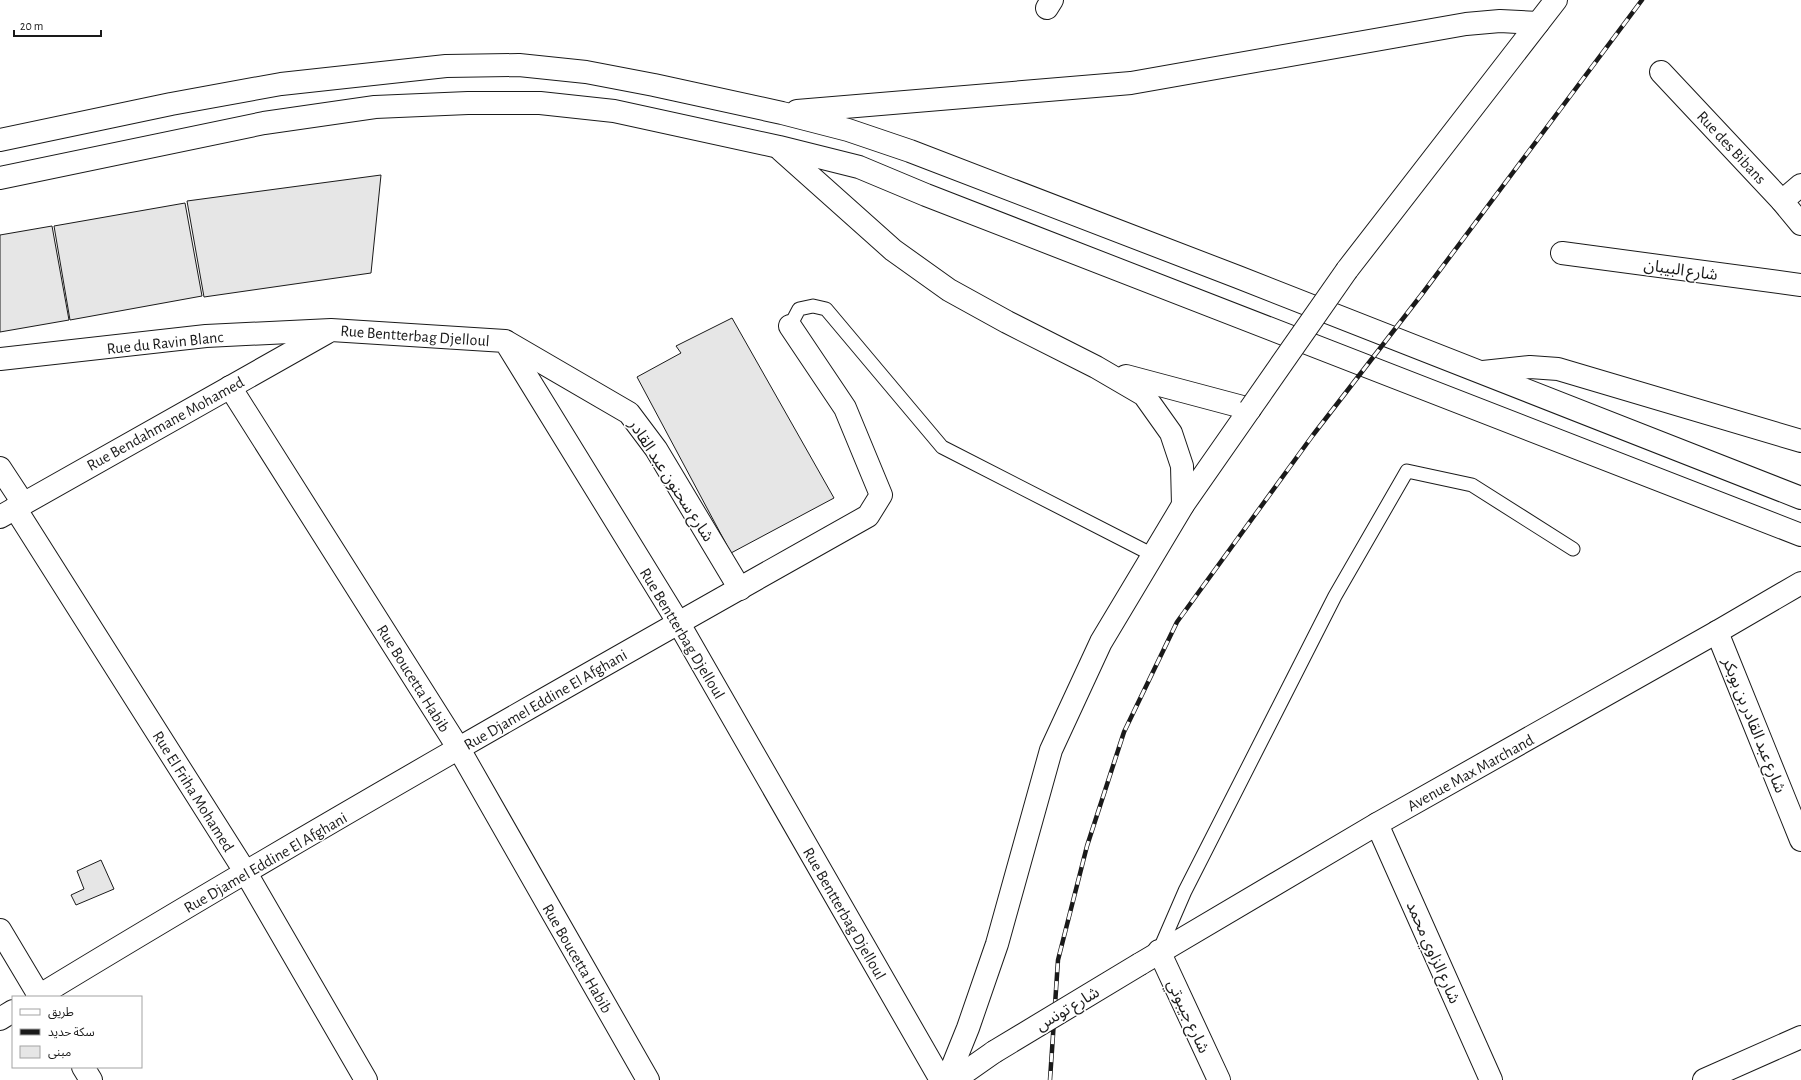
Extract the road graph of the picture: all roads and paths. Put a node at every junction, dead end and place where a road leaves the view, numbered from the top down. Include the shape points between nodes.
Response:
1 (1556, 0) edge
2 (1538, 24) junction
3 (1661, 72) dead end
4 (782, 113) junction
5 (0, 140) edge
6 (779, 147) junction
7 (0, 178) edge
8 (1801, 185) edge
9 (1782, 201) junction
10 (1801, 224) edge
11 (1562, 253) dead end
12 (1801, 285) edge
13 (790, 326) joint
14 (331, 330) junction
15 (505, 341) junction
16 (0, 359) edge
17 (1096, 368) junction
18 (1480, 373) junction
19 (230, 387) junction
20 (1250, 409) junction
21 (1801, 441) edge
22 (0, 468) edge
23 (1801, 498) edge
24 (1183, 505) junction
25 (13, 509) edge
26 (1801, 535) edge
27 (1573, 549) dead end
28 (1153, 555) junction
29 (1797, 585) edge
30 (740, 588) junction
31 (678, 622) junction
32 (1717, 632) junction
33 (459, 749) junction
34 (1377, 824) junction
35 (1801, 840) edge
36 (246, 873) junction
37 (0, 930) edge
38 (1159, 951) junction
39 (1140, 964) joint
40 (39, 996) edge
41 (12, 1013) edge
42 (0, 1019) edge
43 (1801, 1037) edge
44 (84, 1068) edge
45 (1729, 1075) edge
46 (91, 1080) edge
47 (366, 1080) edge
48 (648, 1080) edge
49 (941, 1080) edge
50 (947, 1080) edge
51 (954, 1080) edge
52 (1219, 1080) edge
53 (1491, 1080) edge
54 (1704, 1080) edge

1 - 2 main road
2 - 4 main road via 1500,21 1466,24 1131,83
2 - 20 main road, bridge via 1347,270
3 - 9 main road, Rue des Bibans
4 - 5 main road via 586,72 519,65 446,66 281,84
4 - 18 main road via 848,130 910,151
6 - 7 main road via 614,111 540,103 468,103 375,107 264,123
6 - 17 main road via 894,250 949,290
6 - 26 main road via 859,167
8 - 9 main road
9 - 10 main road, Rue des Bibans
11 - 12 main road, شارع البيبان
13 - 28 lane via 799,309 813,306 826,309 942,448
13 - 30 main road, Rue Djamel Eddine El Afghani via 845,408 881,494 868,516
14 - 15 main road, Rue Bentterbag Djelloul
14 - 16 main road, Rue du Ravin Blanc via 206,336
14 - 19 main road, Rue Bendahmane Mohamed
15 - 30 main road, شارع سحنون عبد القادر via 629,413 656,449
15 - 31 main road, Rue Bentterbag Djelloul
17 - 20 main road
17 - 24 main road via 1144,395 1171,433 1182,466
18 - 21 main road via 1530,367 1558,369
18 - 23 main road
19 - 25 main road, Rue Bendahmane Mohamed
19 - 33 main road, Rue Boucetta Habib
20 - 24 main road
22 - 25 main road, Rue El Friha Mohamed
24 - 28 main road
25 - 36 main road, Rue El Friha Mohamed
27 - 38 lane via 1472,485 1407,471 1335,596 1188,884
28 - 50 main road via 1101,642 1051,750 997,944
29 - 32 main road, Avenue Max Marchand
30 - 31 main road, Rue Djamel Eddine El Afghani
31 - 33 main road, Rue Djamel Eddine El Afghani
31 - 49 main road, Rue Bentterbag Djelloul
32 - 34 main road, Avenue Max Marchand
32 - 35 main road, شارع عبد القادر بن بوبكر
33 - 36 main road, Rue Djamel Eddine El Afghani
33 - 48 main road, Rue Boucetta Habib
34 - 38 main road, Avenue Max Marchand
34 - 53 main road, شارع الزاوي محمد
36 - 40 main road, Rue Djamel Eddine El Afghani
36 - 47 main road, Rue El Friha Mohamed
37 - 40 main road
38 - 39 main road, Avenue Max Marchand
38 - 52 main road, شارع جيبوتي
39 - 51 main road, شارع تونس, bridge via 994,1052
41 - 42 main road
43 - 45 main road
44 - 46 main road
45 - 54 main road

